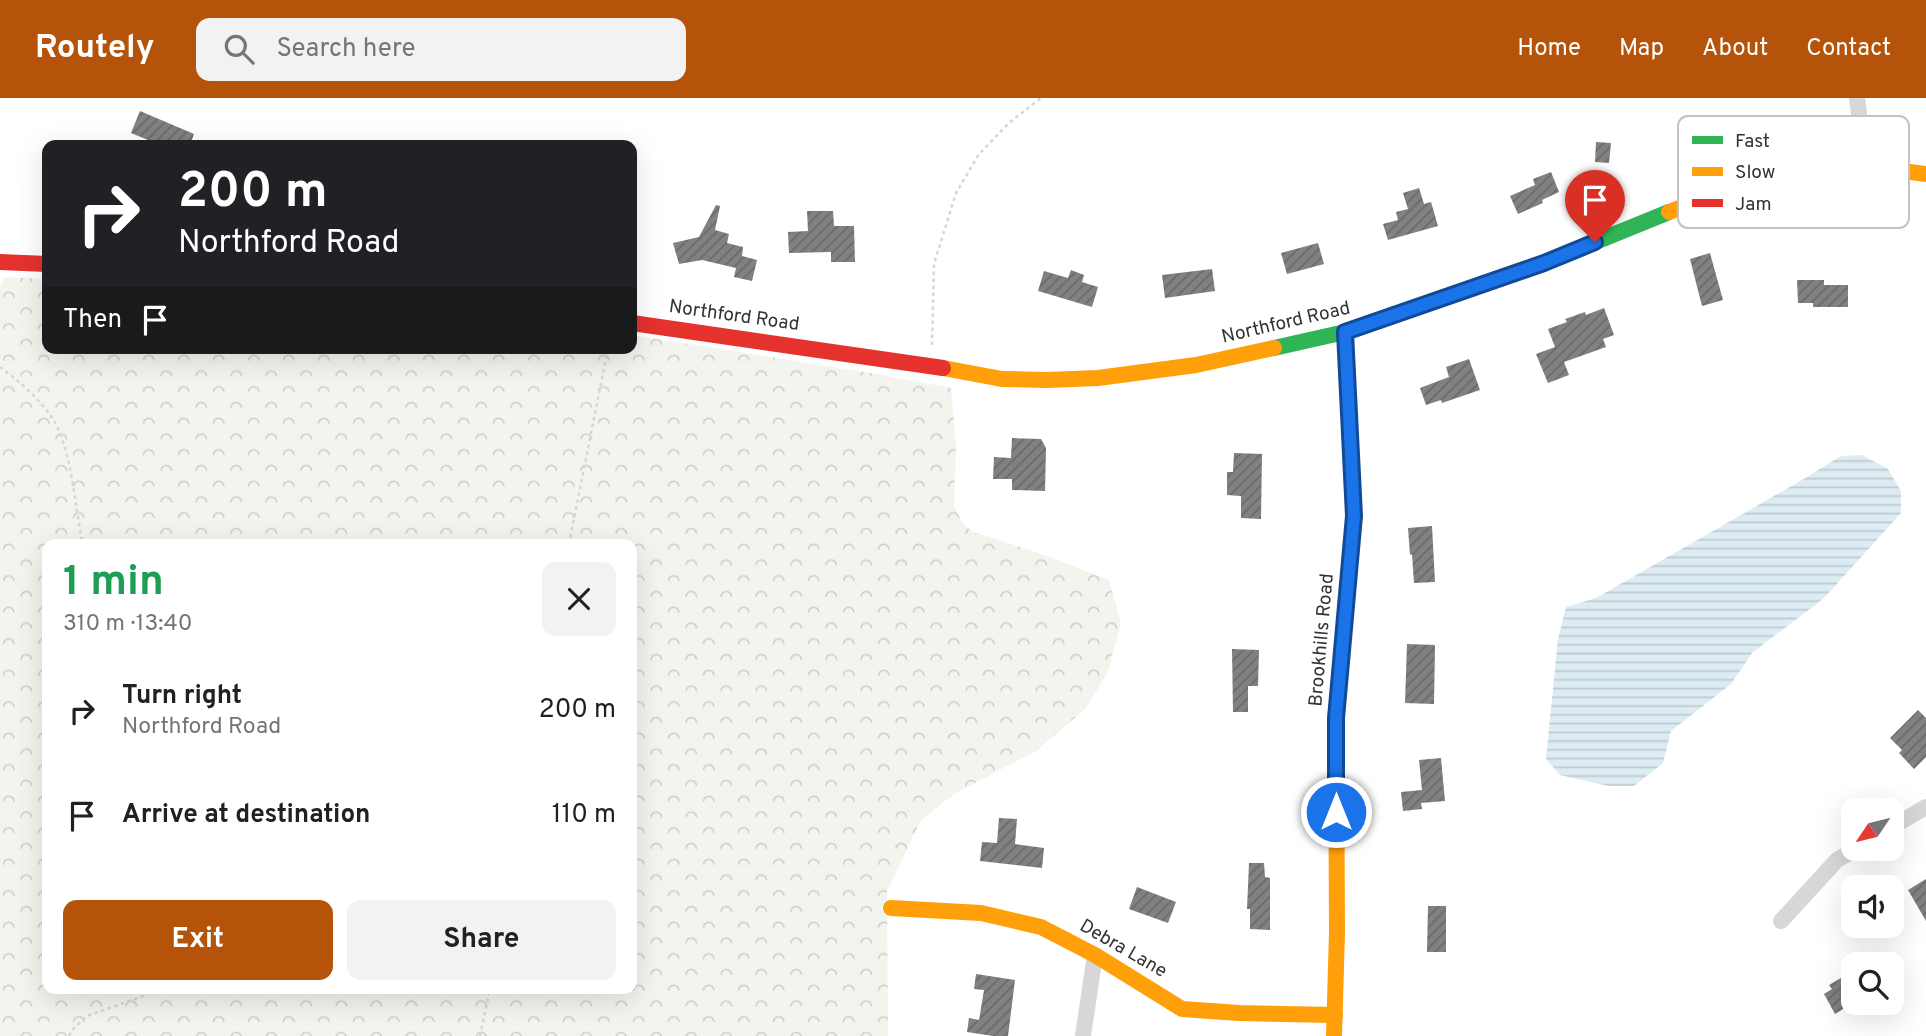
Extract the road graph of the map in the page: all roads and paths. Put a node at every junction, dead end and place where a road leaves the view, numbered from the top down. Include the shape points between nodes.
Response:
1 (1041, 98) edge
2 (1857, 98) edge
3 (1859, 116) edge
4 (1678, 209) edge
5 (0, 262) edge
6 (42, 264) edge
7 (637, 324) edge
8 (1345, 332) junction
9 (607, 354) edge
10 (932, 366) junction
11 (0, 367) edge
12 (82, 539) edge
13 (570, 539) edge
14 (1926, 807) edge
15 (1904, 820) edge
16 (1841, 858) edge
17 (891, 908) dead end
18 (1781, 921) dead end
19 (1095, 955) junction
20 (146, 994) edge
21 (488, 994) edge
22 (1335, 1015) junction
23 (69, 1036) edge
24 (480, 1036) edge
25 (1083, 1036) edge
26 (1334, 1036) edge

1 - 10 path via 979,153 956,193 934,264
2 - 3 street
4 - 8 street, Northford Road via 1544,263
5 - 6 street
7 - 10 street, Northford Road
8 - 10 street, Northford Road via 1196,365 1098,378 1002,379
8 - 22 street, Brookhills Road via 1354,516 1336,718
9 - 13 path
11 - 12 path via 31,393 54,421 64,446
14 - 15 street
16 - 18 street
17 - 19 street, Debra Lane via 981,913 1041,927
19 - 22 street, Debra Lane via 1182,1009
19 - 25 street
20 - 23 path via 87,1016
21 - 24 path
22 - 26 street, Brookhills Road

